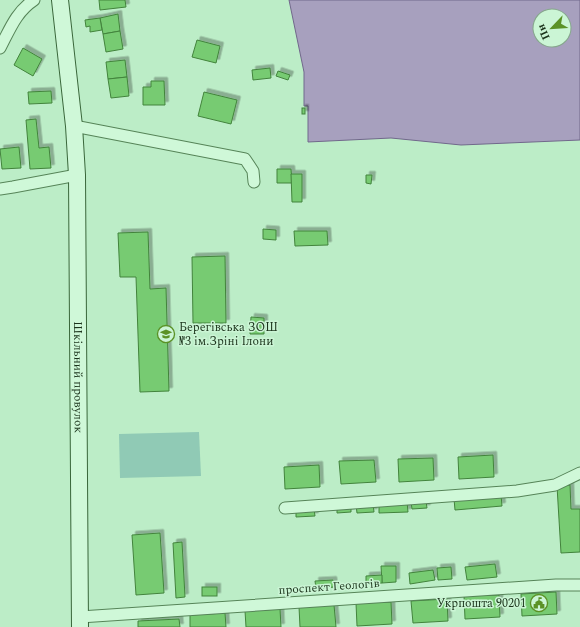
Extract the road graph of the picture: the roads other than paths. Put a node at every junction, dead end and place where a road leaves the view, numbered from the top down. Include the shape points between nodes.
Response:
1 (34, 0) edge
2 (60, 0) edge
3 (0, 48) edge
4 (74, 126) junction
5 (76, 175) junction
6 (254, 182) dead end
7 (0, 189) edge
8 (580, 473) edge
9 (285, 508) dead end
10 (580, 585) edge
11 (80, 622) edge

1 - 3 street via 17,15
2 - 4 main road, Шкільний провулок
4 - 5 main road, Шкільний провулок
4 - 6 street via 245,159 253,171
5 - 7 street
5 - 11 main road, Шкільний провулок
8 - 9 street via 555,485 517,491
10 - 11 street, проспект Геологів

